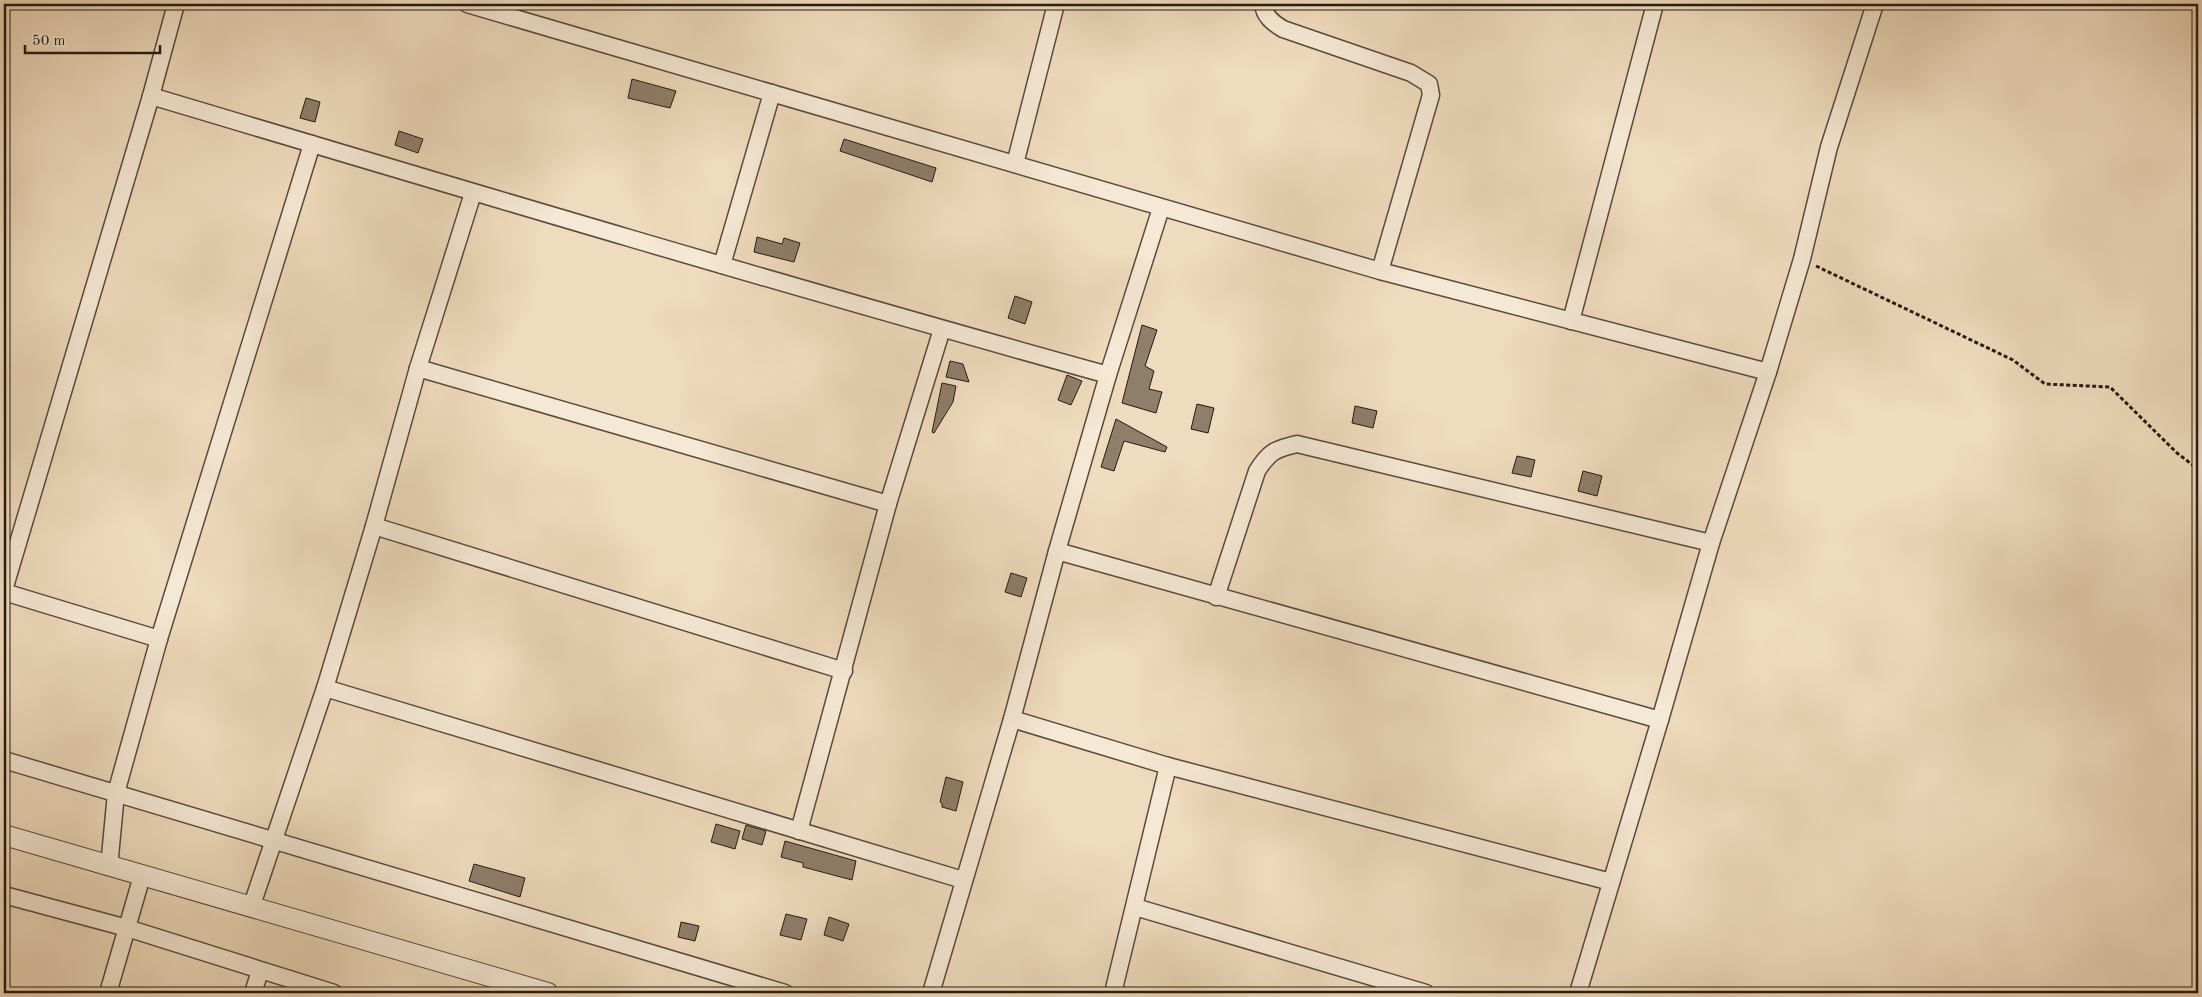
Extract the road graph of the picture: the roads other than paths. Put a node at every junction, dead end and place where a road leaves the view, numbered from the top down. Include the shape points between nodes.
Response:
1 (176, 4) edge
2 (467, 4) edge
3 (1056, 4) edge
4 (1262, 4) edge
5 (1655, 4) edge
6 (1875, 4) edge
7 (772, 93) junction
8 (151, 96) junction
9 (312, 144) junction
10 (1015, 164) junction
11 (473, 193) junction
12 (1161, 208) junction
13 (722, 265) junction
14 (1380, 271) junction
15 (1571, 321) junction
16 (942, 329) junction
17 (418, 368) junction
18 (1768, 372) junction
19 (1108, 374) junction
20 (888, 504) junction
21 (374, 526) junction
22 (1711, 543) junction
23 (1057, 551) junction
24 (4, 591) edge
25 (1216, 596) junction
26 (159, 639) junction
27 (844, 671) junction
28 (325, 688) junction
29 (1012, 719) junction
30 (1660, 720) junction
31 (4, 760) edge
32 (1168, 766) junction
33 (116, 793) junction
34 (799, 831) junction
35 (4, 835) edge
36 (273, 841) junction
37 (109, 867) junction
38 (142, 876) junction
39 (963, 880) junction
40 (1611, 882) junction
41 (4, 895) edge
42 (251, 908) junction
43 (1135, 908) junction
44 (127, 928) junction
45 (260, 970) junction
46 (108, 993) edge
47 (253, 993) edge
48 (334, 993) edge
49 (548, 993) edge
50 (785, 993) edge
51 (931, 993) edge
52 (1113, 993) edge
53 (1426, 993) edge
54 (1578, 993) edge

1 - 8 street
2 - 7 street
3 - 10 street
4 - 14 street via 1272,22 1283,29 1410,73 1429,84 1432,95
5 - 15 street
6 - 18 street via 1829,147 1802,259
7 - 10 street
7 - 13 street
8 - 9 street
8 - 24 street
9 - 11 street
9 - 26 street
10 - 12 street
11 - 13 street
11 - 17 street
12 - 14 street
12 - 19 street
13 - 16 street
14 - 15 street
15 - 18 street
16 - 19 street
16 - 20 street
17 - 20 street
17 - 21 street
18 - 22 street
19 - 23 street
20 - 27 street
21 - 27 street
21 - 28 street
22 - 25 street via 1297,444 1267,455 1256,471
22 - 30 street
23 - 25 street
23 - 29 street
24 - 26 street
25 - 30 street
26 - 33 street
27 - 34 street
28 - 34 street
28 - 36 street
29 - 32 street
29 - 39 street
30 - 40 street
31 - 33 street
32 - 40 street
32 - 43 street
33 - 36 street
33 - 37 street
34 - 39 street
35 - 37 street
36 - 42 street
36 - 50 street
37 - 38 street
38 - 42 street
38 - 44 street
39 - 51 street
40 - 54 street
41 - 44 street
42 - 49 street
43 - 52 street
43 - 53 street
44 - 45 street
44 - 46 street
45 - 47 street
45 - 48 street

